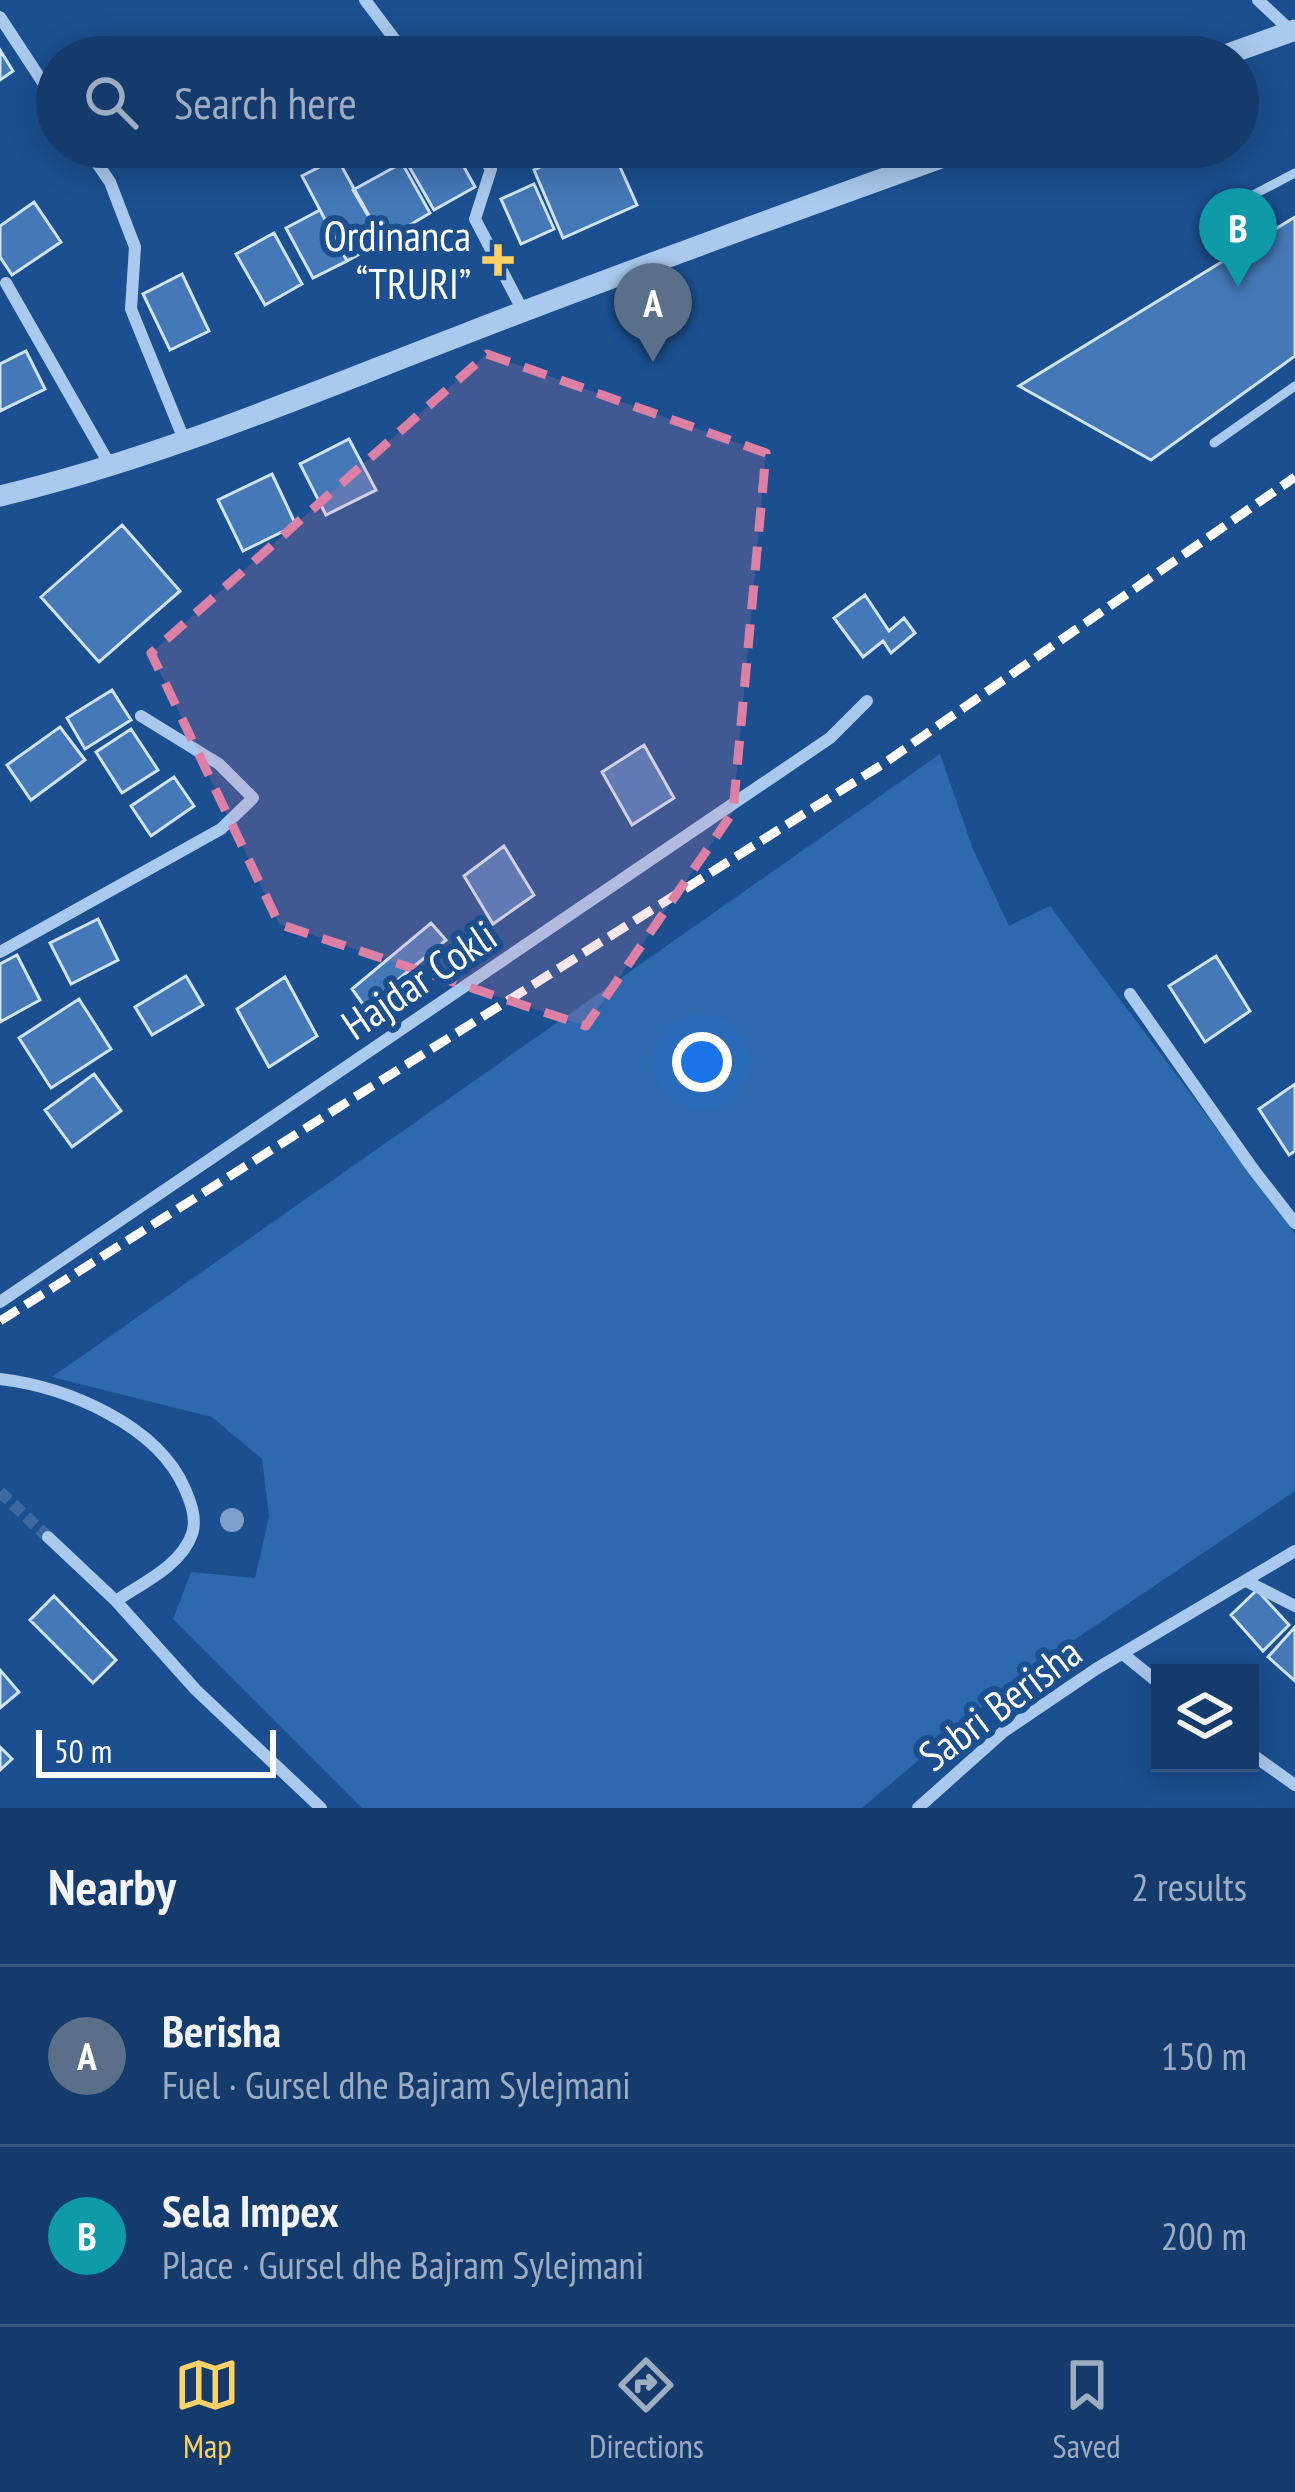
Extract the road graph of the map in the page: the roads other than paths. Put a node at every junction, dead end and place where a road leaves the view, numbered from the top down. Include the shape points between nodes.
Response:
1 (365, 0) edge
2 (1258, 0) edge
3 (0, 17) edge
4 (1293, 30) edge
5 (392, 36) edge
6 (1259, 43) edge
7 (36, 72) edge
8 (100, 168) edge
9 (490, 168) edge
10 (914, 168) edge
11 (1295, 173) edge
12 (1209, 218) dead end
13 (6, 283) dead end
14 (524, 311) junction
15 (1295, 386) edge
16 (185, 442) junction
17 (1214, 443) dead end
18 (112, 468) junction
19 (0, 496) edge
20 (867, 701) dead end
21 (141, 716) dead end
22 (0, 952) edge
23 (1130, 994) dead end
24 (1295, 1223) edge
25 (0, 1302) edge
26 (0, 1379) edge
27 (48, 1537) tunnel mouth
28 (1295, 1551) edge
29 (1246, 1581) junction
30 (116, 1601) junction
31 (1295, 1606) edge
32 (1123, 1654) junction
33 (1151, 1677) edge
34 (1259, 1759) edge
35 (1295, 1785) edge
36 (321, 1808) edge
37 (918, 1808) edge

1 - 5 street
2 - 4 street
3 - 7 street
4 - 6 street
8 - 16 street via 135,247 131,309
9 - 14 street via 475,219
10 - 14 street
11 - 12 lane
13 - 18 street
14 - 16 street
15 - 17 lane
16 - 18 street
18 - 19 street
20 - 25 street, Hajdar Cokli via 830,738
21 - 22 street via 218,764 253,798 221,829
23 - 24 street
26 - 30 street via 37,1384 137,1428 178,1473 193,1506 193,1533 175,1562
27 - 30 street
28 - 29 street, Sabri Berisha
29 - 31 street
29 - 32 street, Sabri Berisha
30 - 36 street
32 - 33 street, Sabri Berisha
32 - 37 street, Sabri Berisha via 1004,1732
34 - 35 street

